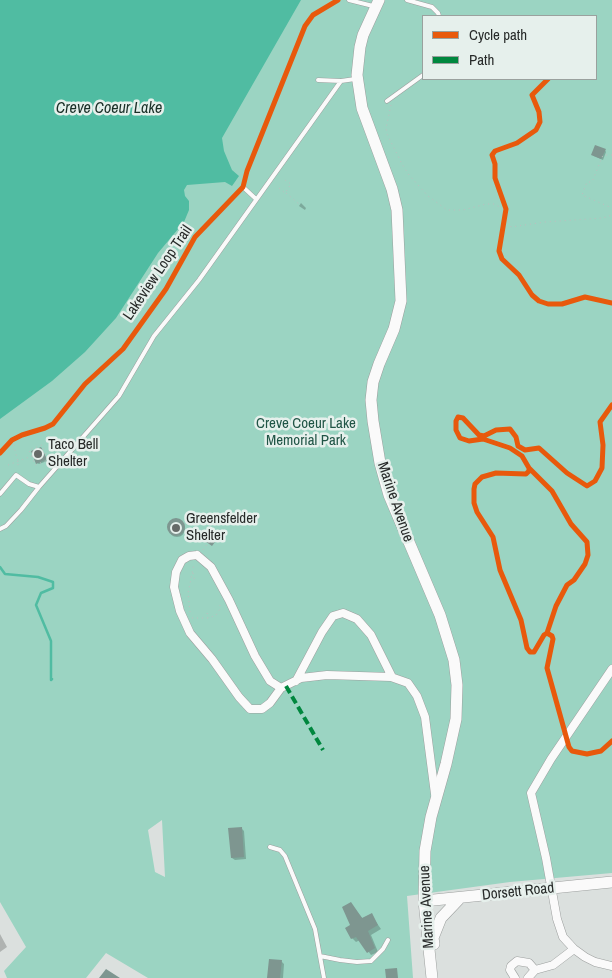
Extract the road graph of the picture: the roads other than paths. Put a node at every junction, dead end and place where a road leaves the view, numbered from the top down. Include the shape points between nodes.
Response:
1 (350, 0) edge
2 (407, 0) edge
3 (377, 3) edge
4 (439, 15) edge
5 (422, 76) edge
6 (358, 78) junction
7 (318, 80) dead end
8 (341, 81) junction
9 (388, 100) road end
10 (243, 187) dead end
11 (256, 199) junction
12 (39, 487) junction
13 (0, 494) edge
14 (0, 529) edge
15 (612, 669) edge
16 (392, 677) junction
17 (296, 681) junction
18 (281, 688) junction
19 (436, 799) junction
20 (270, 847) dead end
21 (612, 882) edge
22 (552, 888) junction
23 (460, 898) junction
24 (424, 901) junction
25 (388, 940) dead end
26 (574, 949) junction
27 (320, 956) junction
28 (612, 966) edge
29 (535, 970) junction
30 (324, 978) edge
31 (432, 978) edge
32 (437, 978) edge
33 (515, 978) edge
34 (528, 978) edge

1 - 3 lane
2 - 4 lane via 432,7
3 - 6 main road, Marine Avenue via 361,41
5 - 9 lane
6 - 8 lane
6 - 19 main road, Marine Avenue via 362,108 392,189 398,227 401,301 374,382 371,400 373,421 389,495 440,615 454,660 457,685 456,719
7 - 8 lane
8 - 11 lane
10 - 11 lane
11 - 12 lane via 199,280 154,336 119,396
12 - 13 lane via 16,475
12 - 14 lane via 11,521
15 - 22 street via 531,793
16 - 17 street via 328,675
16 - 17 street via 371,635 356,619 343,613 333,616
16 - 19 street via 408,683 425,717
17 - 18 street
18 - 18 street via 270,682 211,567 199,556 182,560 174,587 180,612 190,633 250,709 262,709
19 - 24 main road, Marine Avenue via 425,851
20 - 27 lane via 286,856 315,928
21 - 22 main road, Dorsett Road
22 - 23 main road, Dorsett Road
22 - 26 street via 563,937
23 - 24 main road, Dorsett Road
23 - 32 main road via 441,918 433,938
24 - 31 main road, Marine Avenue
25 - 27 lane via 371,961
26 - 28 street via 596,962
26 - 29 street via 553,966
27 - 30 lane
29 - 33 street via 529,963 517,961 510,970
29 - 34 street

